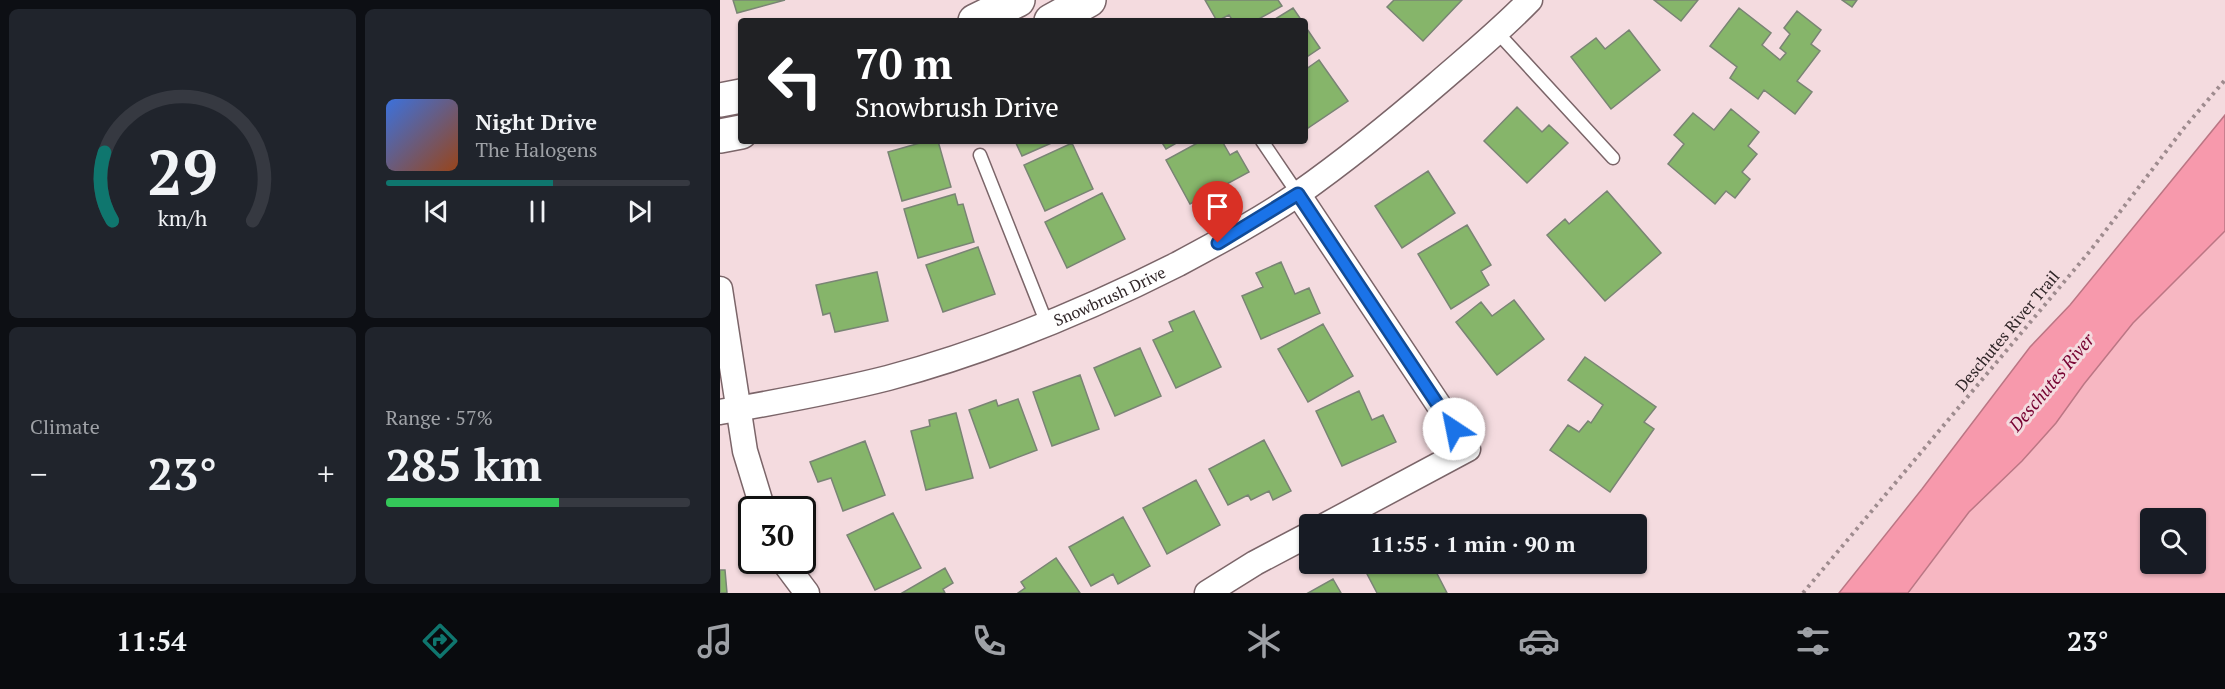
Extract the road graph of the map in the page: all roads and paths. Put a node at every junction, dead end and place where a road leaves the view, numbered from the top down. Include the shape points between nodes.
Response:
1 (1018, 0) edge
2 (1089, 0) edge
3 (1519, 4) edge
4 (981, 18) edge
5 (1056, 18) edge
6 (1497, 32) junction
7 (2225, 80) edge
8 (738, 97) edge
9 (720, 100) edge
10 (738, 133) edge
11 (720, 136) edge
12 (1264, 144) edge
13 (980, 155) dead end
14 (1613, 158) dead end
15 (1298, 194) junction
16 (720, 289) edge
17 (1047, 324) junction
18 (729, 411) edge
19 (759, 496) edge
20 (1346, 514) edge
21 (1299, 540) edge
22 (793, 574) edge
23 (807, 593) edge
24 (1207, 593) edge
25 (1803, 593) edge

1 - 4 main road
2 - 5 main road
3 - 6 street, Snowbrush Drive
6 - 14 lane
6 - 15 street, Snowbrush Drive via 1399,117
7 - 25 path, Deschutes River Trail via 2090,251
8 - 9 main road
10 - 11 main road
12 - 15 lane
13 - 17 lane
15 - 17 street, Snowbrush Drive via 1208,248 1125,291
15 - 20 street via 1467,449
16 - 18 street
17 - 18 street, Snowbrush Drive via 889,378
18 - 19 street
21 - 24 street
22 - 23 street

